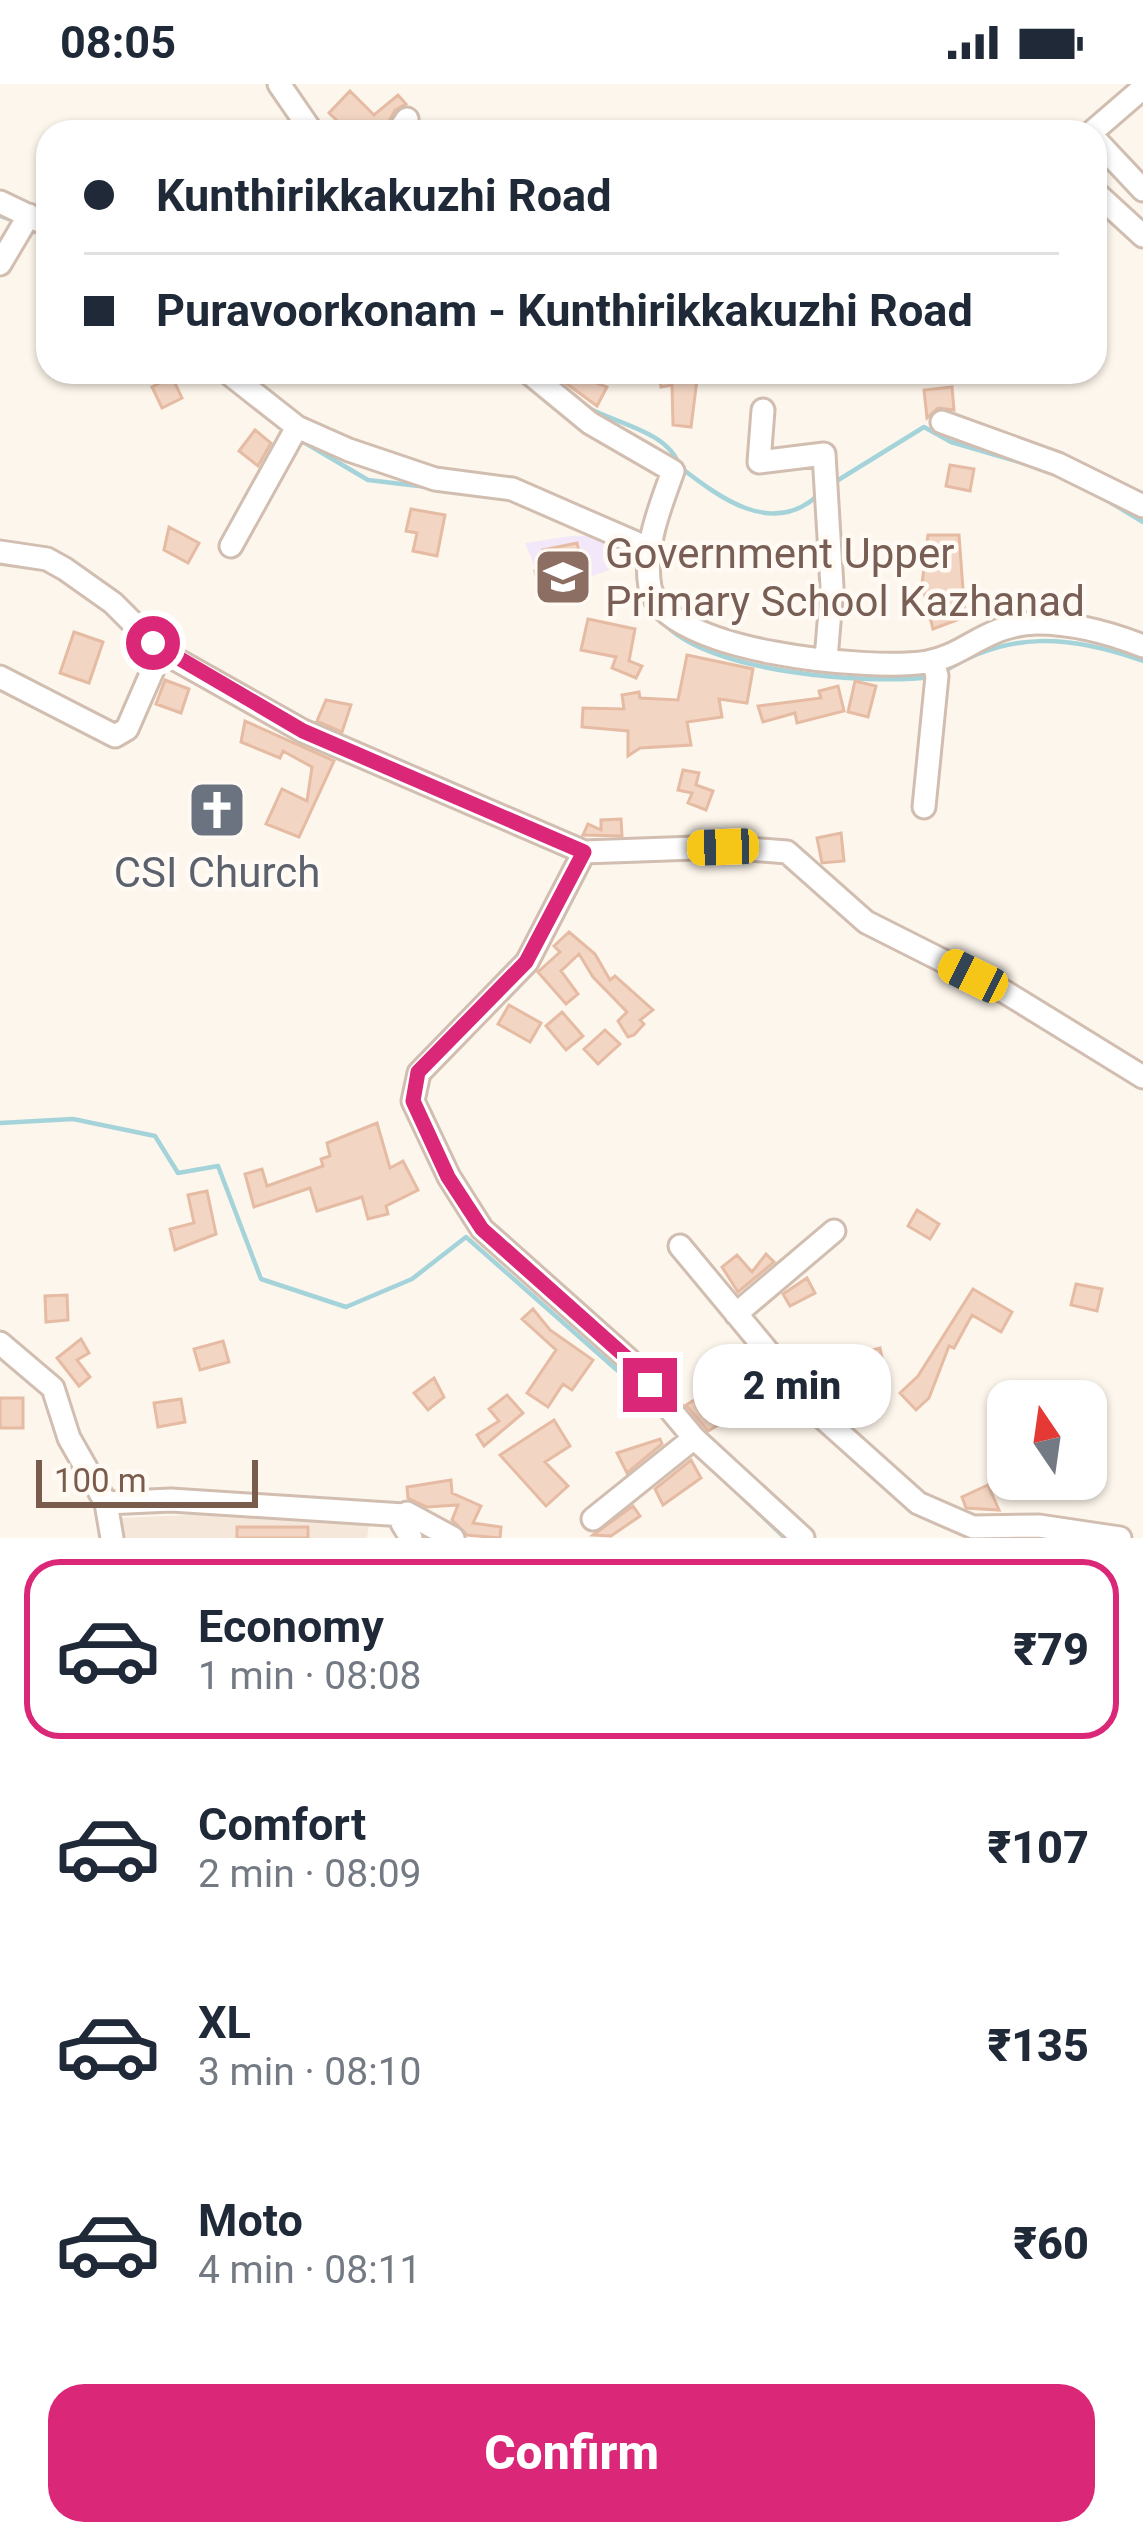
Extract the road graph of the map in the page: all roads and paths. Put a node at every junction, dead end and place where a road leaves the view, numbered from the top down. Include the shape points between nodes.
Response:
1 (282, 85) edge
2 (1143, 88) edge
3 (304, 120) edge
4 (1107, 123) edge
5 (1107, 150) edge
6 (1143, 190) edge
7 (0, 202) edge
8 (1107, 203) edge
9 (36, 219) edge
10 (36, 222) edge
11 (1143, 236) edge
12 (0, 264) edge
13 (242, 384) edge
14 (543, 384) edge
15 (763, 410) dead end
16 (942, 422) dead end
17 (297, 427) junction
18 (1143, 506) edge
19 (231, 546) dead end
20 (0, 552) edge
21 (650, 554) junction
22 (1142, 644) edge
23 (161, 651) junction
24 (826, 659) junction
25 (933, 662) junction
26 (0, 677) edge
27 (924, 807) dead end
28 (584, 852) junction
29 (1143, 1077) edge
30 (833, 1231) dead end
31 (680, 1246) dead end
32 (736, 1314) junction
33 (0, 1343) edge
34 (694, 1438) junction
35 (106, 1503) junction
36 (404, 1515) junction
37 (592, 1519) dead end
38 (112, 1538) edge
39 (411, 1538) edge
40 (453, 1538) edge
41 (803, 1538) edge
42 (1120, 1538) edge

1 - 3 street
2 - 4 street
5 - 6 street
7 - 9 street
8 - 11 street
10 - 12 street
13 - 17 street
14 - 21 street via 673,472
15 - 24 street via 759,462 824,454 832,586
16 - 18 street
17 - 19 street
17 - 21 street via 427,477 512,489
20 - 23 street via 65,569
21 - 24 street via 656,600 691,631
22 - 25 street via 1036,623 994,628
23 - 26 street via 127,729 115,736
23 - 28 street via 303,731
24 - 25 street
25 - 27 street
28 - 29 street via 787,852 866,922 1005,992
28 - 34 street via 526,962 418,1072 413,1101 482,1229 628,1359
30 - 32 street
31 - 32 street
32 - 42 street via 823,1418 918,1503 973,1527
33 - 35 street via 53,1388 69,1438
34 - 37 street
34 - 41 street
35 - 36 street
35 - 38 street
36 - 39 street
36 - 40 street

